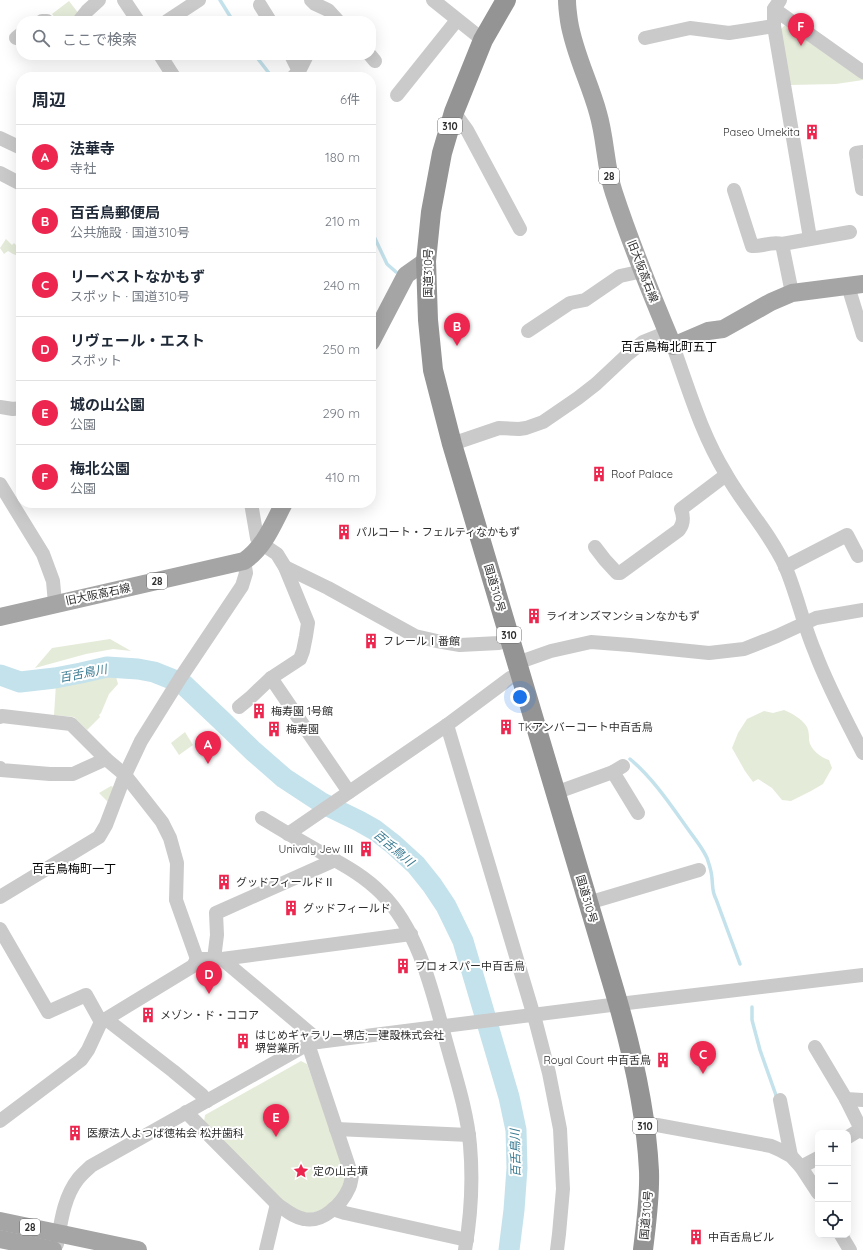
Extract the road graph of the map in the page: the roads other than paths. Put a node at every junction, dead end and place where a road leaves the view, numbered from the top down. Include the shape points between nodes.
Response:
1 (99, 0) edge
2 (124, 0) edge
3 (199, 0) edge
4 (311, 0) edge
5 (433, 0) edge
6 (506, 0) edge
7 (567, 0) edge
8 (260, 5) dead end
9 (777, 5) edge
10 (328, 10) edge
11 (83, 16) edge
12 (135, 16) edge
13 (175, 16) edge
14 (267, 16) edge
15 (457, 20) junction
16 (774, 26) junction
17 (645, 38) dead end
18 (483, 40) junction
19 (163, 60) edge
20 (292, 60) edge
21 (304, 60) edge
22 (170, 72) edge
23 (295, 72) edge
24 (297, 72) edge
25 (863, 72) edge
26 (397, 95) dead end
27 (454, 112) junction
28 (0, 138) edge
29 (16, 146) edge
30 (863, 152) edge
31 (0, 173) edge
32 (16, 181) edge
33 (863, 189) edge
34 (734, 190) dead end
35 (520, 229) dead end
36 (850, 232) dead end
37 (810, 238) junction
38 (782, 244) junction
39 (426, 261) junction
40 (643, 271) junction
41 (855, 285) edge
42 (792, 293) junction
43 (528, 331) dead end
44 (376, 332) edge
45 (863, 335) edge
46 (671, 339) junction
47 (0, 407) edge
48 (16, 409) edge
49 (452, 444) junction
50 (726, 475) junction
51 (0, 484) edge
52 (252, 508) edge
53 (281, 508) edge
54 (262, 544) junction
55 (595, 546) dead end
56 (858, 556) dead end
57 (244, 561) junction
58 (285, 567) junction
59 (785, 567) junction
60 (55, 604) junction
61 (863, 610) edge
62 (0, 617) edge
63 (804, 622) junction
64 (510, 639) junction
65 (519, 669) junction
66 (270, 678) junction
67 (239, 706) dead end
68 (0, 717) edge
69 (447, 725) junction
70 (863, 753) edge
71 (106, 759) junction
72 (0, 768) edge
73 (125, 775) junction
74 (349, 792) junction
75 (555, 793) junction
76 (638, 813) dead end
77 (262, 818) dead end
78 (288, 834) junction
79 (335, 860) junction
80 (699, 870) dead end
81 (0, 897) edge
82 (588, 903) junction
83 (0, 929) edge
84 (411, 934) junction
85 (197, 959) junction
86 (218, 959) junction
87 (863, 975) edge
88 (619, 1004) junction
89 (533, 1015) junction
90 (103, 1021) junction
91 (442, 1026) junction
92 (313, 1043) junction
93 (815, 1046) dead end
94 (846, 1099) junction
95 (780, 1100) dead end
96 (863, 1100) edge
97 (206, 1101) junction
98 (186, 1112) junction
99 (0, 1121) edge
100 (645, 1127) junction
101 (336, 1129) junction
102 (862, 1130) edge
103 (469, 1135) junction
104 (851, 1136) edge
105 (791, 1156) junction
106 (815, 1160) edge
107 (801, 1167) junction
108 (815, 1188) edge
109 (277, 1204) junction
110 (333, 1209) junction
111 (0, 1221) edge
112 (843, 1238) edge
113 (0, 1239) edge
114 (56, 1244) edge
115 (466, 1245) edge
116 (138, 1250) edge
117 (266, 1250) edge
118 (556, 1250) edge
119 (643, 1250) edge
120 (850, 1250) edge

1 - 11 street
2 - 12 street
3 - 13 street
4 - 10 street
5 - 15 street
6 - 18 highway, 国道310号 / 310
7 - 40 main road, 旧大阪高石線 / 28 via 575,44 603,131 614,192
8 - 14 street
9 - 16 street
9 - 25 street
15 - 18 street
15 - 26 street
16 - 17 street via 729,33 690,28
16 - 37 street
18 - 27 highway, 国道310号 / 310
19 - 22 street
20 - 23 street
21 - 24 street
27 - 35 street via 467,130
27 - 39 highway, 国道310号 / 310 via 437,176
28 - 29 street
30 - 33 street via 856,153
31 - 32 street
34 - 38 street via 752,246 775,242
36 - 37 street
37 - 38 street
38 - 42 street
39 - 44 main road via 406,275
39 - 49 highway, 国道310号 / 310 via 433,370
40 - 43 street via 620,276 585,300 570,303
40 - 46 main road, 旧大阪高石線 / 28
41 - 42 main road
41 - 45 street
42 - 46 main road via 723,329
46 - 49 street via 643,342 596,384 543,422 519,429 499,428
46 - 50 street via 699,421
47 - 48 street
49 - 64 highway, 国道310号 / 310
50 - 55 street via 681,509 683,524 680,530 620,572 617,573
50 - 59 street via 765,532
51 - 60 street via 42,554 53,581
52 - 54 street via 257,538
53 - 54 main road, 旧大阪高石線 / 28
54 - 57 main road, 旧大阪高石線 / 28
54 - 58 street via 276,554
56 - 59 street via 848,536
57 - 60 main road, 旧大阪高石線 / 28
57 - 73 street via 246,573 242,586 178,681 141,741
58 - 64 street via 415,636 460,645 499,643
58 - 66 street via 308,623 300,659
59 - 63 street
60 - 62 main road, 旧大阪高石線 / 28
61 - 63 street
63 - 65 street via 744,649 709,653 591,642 551,651
63 - 70 street via 835,699
64 - 65 highway, 国道310号 / 310
65 - 69 street
65 - 75 highway, 国道310号 / 310
66 - 67 street
66 - 74 street
68 - 71 street via 71,724
69 - 74 street
69 - 89 street
71 - 72 street via 73,774
71 - 73 street
73 - 81 street via 99,837
73 - 85 street via 162,822 170,838 177,863 176,900
74 - 78 street
75 - 76 street via 618,769
75 - 82 highway, 国道310号 / 310
77 - 78 street
78 - 79 street
79 - 84 street via 364,878 382,894
79 - 86 street via 216,913
80 - 82 street
82 - 88 highway, 国道310号 / 310
83 - 90 street via 48,1012 86,995
84 - 86 street
84 - 91 street
85 - 86 street
85 - 90 street via 193,966
86 - 92 street via 311,1034
87 - 88 street
88 - 89 street
88 - 100 highway, 国道310号 / 310 via 639,1086
89 - 91 street
89 - 118 street via 549,1073 560,1129 563,1189
90 - 97 street via 173,1071
90 - 99 street via 81,1060
91 - 92 street
91 - 103 street
92 - 97 street
92 - 101 street
93 - 94 street
94 - 96 street
94 - 102 street
95 - 105 street
97 - 98 street
98 - 109 street
98 - 114 street via 91,1166 79,1177 65,1204
100 - 105 street via 657,1125 771,1146
100 - 119 highway, 国道310号 / 310 via 649,1171
101 - 103 street
101 - 110 street via 352,1176 344,1198
102 - 104 street
103 - 115 street via 472,1182
105 - 107 street
106 - 107 street
107 - 108 street
109 - 110 street via 292,1215 305,1219 324,1216
109 - 117 street
110 - 115 street
111 - 114 main road, 28
112 - 120 street
113 - 114 main road, 28
114 - 116 main road, 28

